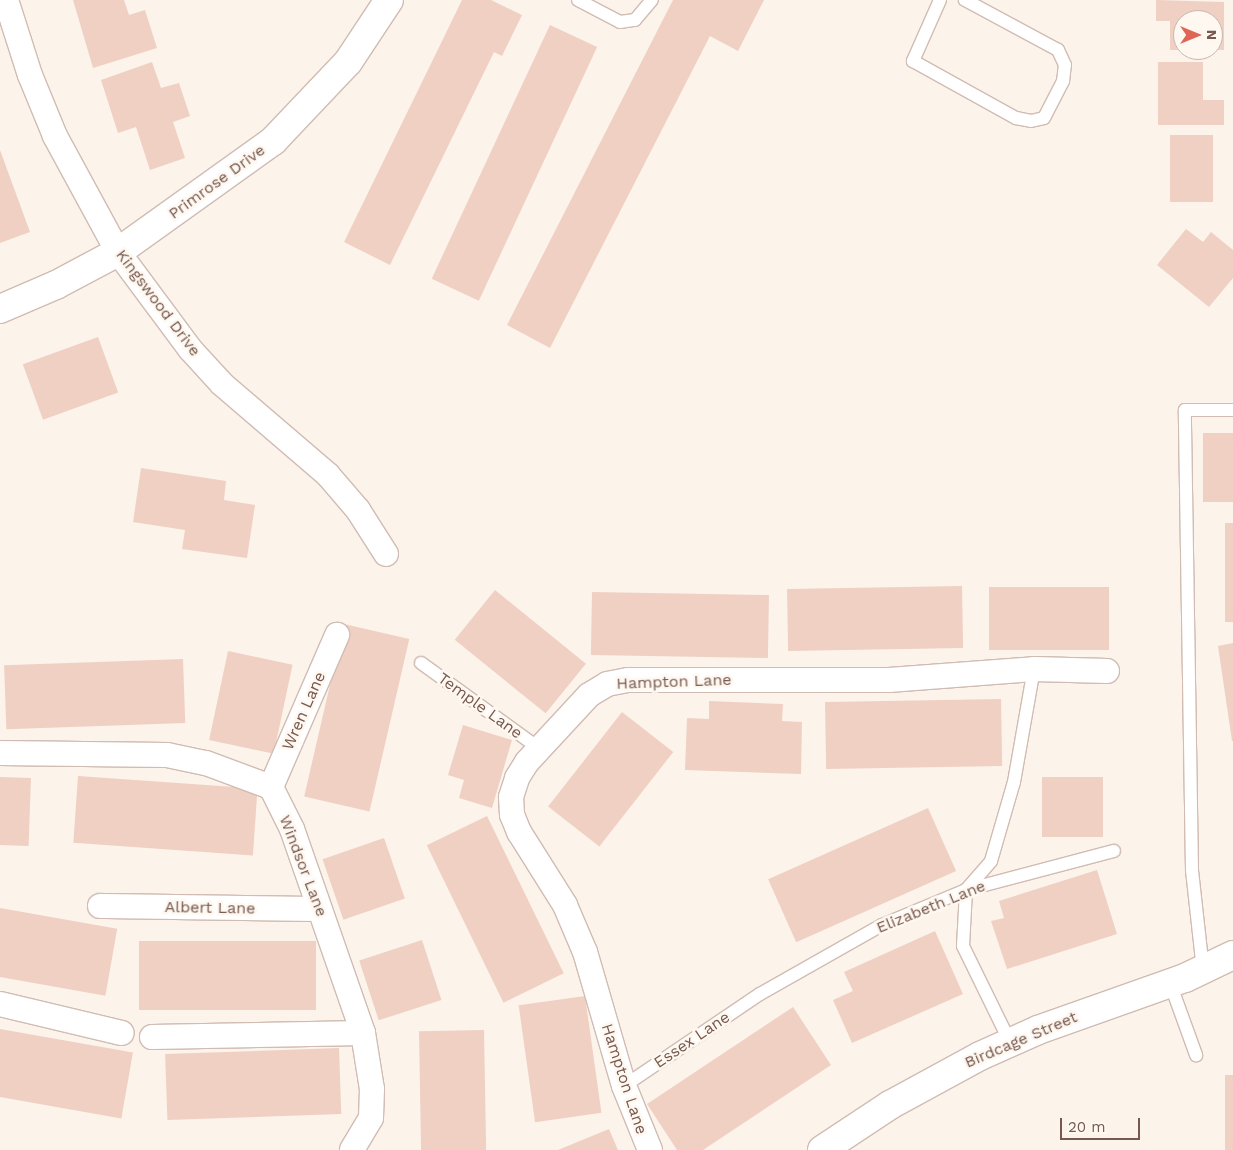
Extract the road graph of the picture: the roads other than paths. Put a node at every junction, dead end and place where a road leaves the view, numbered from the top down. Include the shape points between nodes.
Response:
1 (6, 0) edge
2 (389, 0) edge
3 (578, 0) edge
4 (652, 0) edge
5 (940, 0) edge
6 (965, 0) edge
7 (118, 252) junction
8 (0, 309) edge
9 (1233, 410) edge
10 (386, 554) dead end
11 (337, 635) dead end
12 (421, 663) dead end
13 (1034, 670) junction
14 (1106, 670) dead end
15 (540, 749) junction
16 (0, 753) edge
17 (270, 787) junction
18 (1114, 851) dead end
19 (966, 890) junction
20 (100, 906) dead end
21 (320, 909) junction
22 (1233, 955) edge
23 (1204, 970) junction
24 (1170, 983) junction
25 (760, 994) joint
26 (0, 1004) edge
27 (122, 1033) dead end
28 (363, 1033) junction
29 (152, 1037) dead end
30 (1010, 1042) junction
31 (1196, 1055) dead end
32 (624, 1086) junction
33 (352, 1150) edge
34 (650, 1150) edge
35 (822, 1150) edge

1 - 7 street, Kingswood Drive via 30,75 55,136
2 - 7 street, Primrose Drive via 348,62 273,141
3 - 4 lane via 620,22 635,20
5 - 6 lane via 913,61 1016,118 1031,121 1044,118 1063,81 1065,64 1058,50
7 - 8 street, Primrose Drive via 56,285
7 - 10 street, Kingswood Drive via 190,348 222,384 328,475 358,510
9 - 23 lane via 1185,410 1192,870
11 - 17 street, Wren Lane
12 - 15 lane, Temple Lane
13 - 14 street, Hampton Lane
13 - 15 street, Hampton Lane via 889,680 628,680 607,684 589,695
13 - 19 lane via 1014,782 991,861
15 - 32 street, Hampton Lane via 517,778 511,797 512,815 519,832 565,905 585,952
16 - 17 street via 167,755 206,763
17 - 21 street, Windsor Lane via 292,829
18 - 19 lane, Elizabeth Lane
19 - 25 lane, Elizabeth Lane via 882,926
19 - 30 lane via 963,946
20 - 21 street, Albert Lane
21 - 28 street, Windsor Lane
22 - 23 street, Birdcage Street
23 - 24 street, Birdcage Street
24 - 30 street, Birdcage Street
24 - 31 lane
25 - 32 lane, Essex Lane
26 - 27 street
28 - 29 street
28 - 33 street, Windsor Lane via 372,1089 372,1118
30 - 35 street, Birdcage Street via 919,1088
32 - 34 street, Hampton Lane

